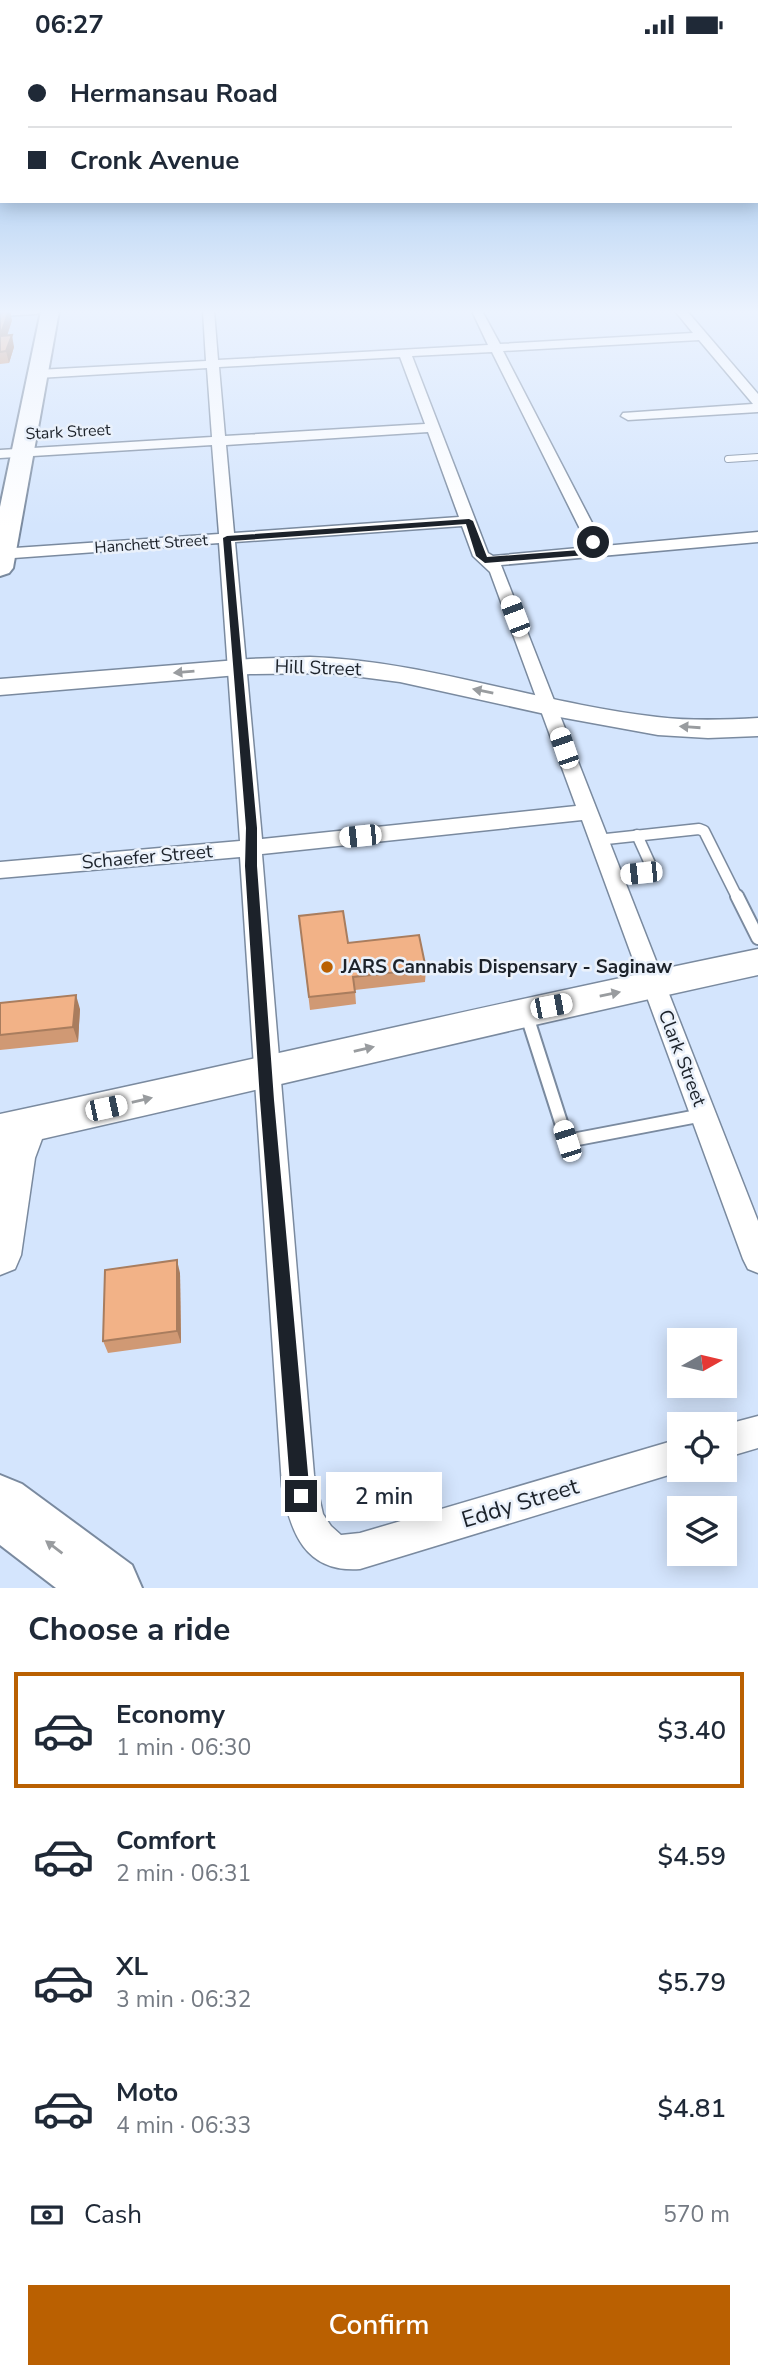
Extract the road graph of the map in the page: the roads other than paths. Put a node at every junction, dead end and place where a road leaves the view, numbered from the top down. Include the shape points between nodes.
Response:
1 (36, 383) edge
2 (215, 383) edge
3 (416, 383) edge
4 (514, 383) edge
5 (742, 383) edge
6 (758, 402) edge
7 (758, 408) edge
8 (628, 415) dead end
9 (433, 428) junction
10 (220, 440) junction
11 (24, 452) junction
12 (0, 454) edge
13 (758, 457) edge
14 (728, 459) dead end
15 (469, 521) junction
16 (758, 537) edge
17 (227, 538) junction
18 (599, 552) junction
19 (1, 558) edge
20 (490, 561) junction
21 (238, 667) junction
22 (0, 687) edge
23 (550, 705) junction
24 (758, 727) edge
25 (587, 811) junction
26 (636, 835) junction
27 (597, 840) junction
28 (250, 848) junction
29 (0, 870) edge
30 (611, 876) junction
31 (758, 938) edge
32 (758, 962) edge
33 (654, 985) junction
34 (525, 1011) junction
35 (265, 1073) junction
36 (703, 1115) junction
37 (14, 1128) edge
38 (0, 1255) edge
39 (758, 1259) edge
40 (758, 1432) edge
41 (737, 1438) edge
42 (667, 1460) edge
43 (0, 1506) edge
44 (109, 1588) edge

1 - 11 main road
2 - 10 street
3 - 9 street, Clark Street
4 - 18 street
5 - 6 street
7 - 8 street
9 - 10 street, Stark Street
9 - 15 street, Clark Street
10 - 11 street, Stark Street
10 - 17 street
11 - 12 street, Stark Street
11 - 19 main road
13 - 14 lane
15 - 17 street, Hanchett Street
15 - 20 street, Clark Street via 481,556
16 - 18 street
17 - 19 street, Hanchett Street
17 - 21 street
18 - 20 street
20 - 23 street, Clark Street via 498,571
21 -> 22 main road, Hill Street
23 -> 21 main road, Hill Street via 347,666
21 - 28 street
24 -> 23 main road via 656,725
23 - 25 street, Clark Street
25 - 27 street, Clark Street
25 - 28 street, Schaefer Street
26 - 27 lane
26 - 30 lane via 650,872
26 - 31 lane via 704,831
27 - 30 street, Clark Street
28 - 29 street, Schaefer Street
28 - 35 street
30 - 33 street, Clark Street
32 - 33 main road
34 -> 33 main road
33 - 36 street, Clark Street
35 -> 34 main road
34 - 36 lane via 567,1141
37 -> 35 main road
35 - 42 street, Eddy Street via 297,1475 304,1518 323,1542 339,1552 360,1551
36 - 39 street, Clark Street
37 - 38 main road via 15,1158
40 - 41 street
44 -> 43 highway

